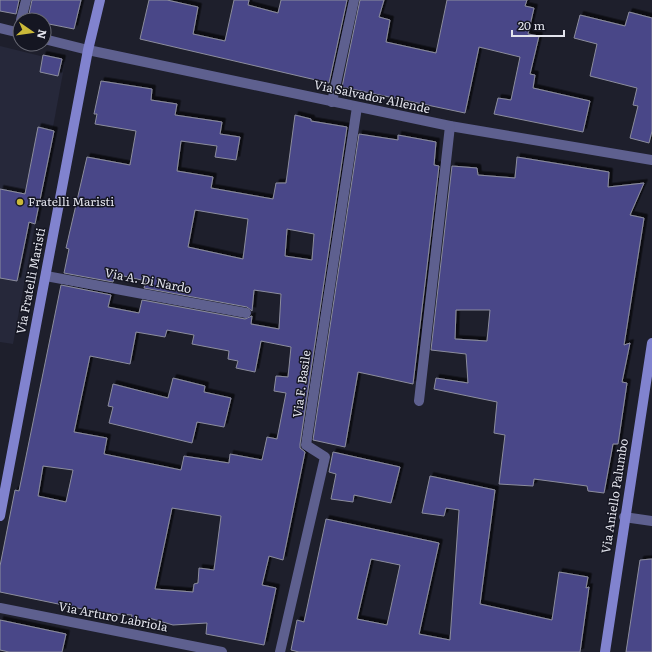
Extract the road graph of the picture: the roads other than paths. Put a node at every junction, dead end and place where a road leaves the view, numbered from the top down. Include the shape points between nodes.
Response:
1 (26, 0) edge
2 (100, 0) edge
3 (354, 0) edge
4 (23, 12) edge
5 (0, 28) edge
6 (12, 29) edge
7 (52, 41) edge
8 (88, 50) junction
9 (332, 102) junction
10 (357, 107) junction
11 (450, 126) junction
12 (652, 160) edge
13 (46, 276) junction
14 (246, 313) dead end
15 (652, 343) edge
16 (419, 402) dead end
17 (4, 478) edge
18 (0, 516) edge
19 (624, 517) junction
20 (652, 521) edge
21 (0, 608) edge
22 (222, 652) edge
23 (280, 652) edge
24 (605, 652) edge

1 - 4 street
2 - 8 street, Via Fratelli Maristi
3 - 9 street
5 - 6 street
7 - 8 street, Via Salvador Allende
8 - 9 street, Via Salvador Allende
8 - 13 street, Via Fratelli Maristi
9 - 10 street, Via Salvador Allende
10 - 11 street, Via Salvador Allende
10 - 23 street, Via F. Basile via 306,445 325,457
11 - 12 street, Via Salvador Allende
11 - 16 street
13 - 14 street, Via A. Di Nardo
13 - 17 street, Via Fratelli Maristi
15 - 19 street, Via Aniello Palumbo
17 - 18 street, Via Fratelli Maristi
19 - 20 street
19 - 24 street, Via Aniello Palumbo
21 - 22 street, Via Arturo Labriola

